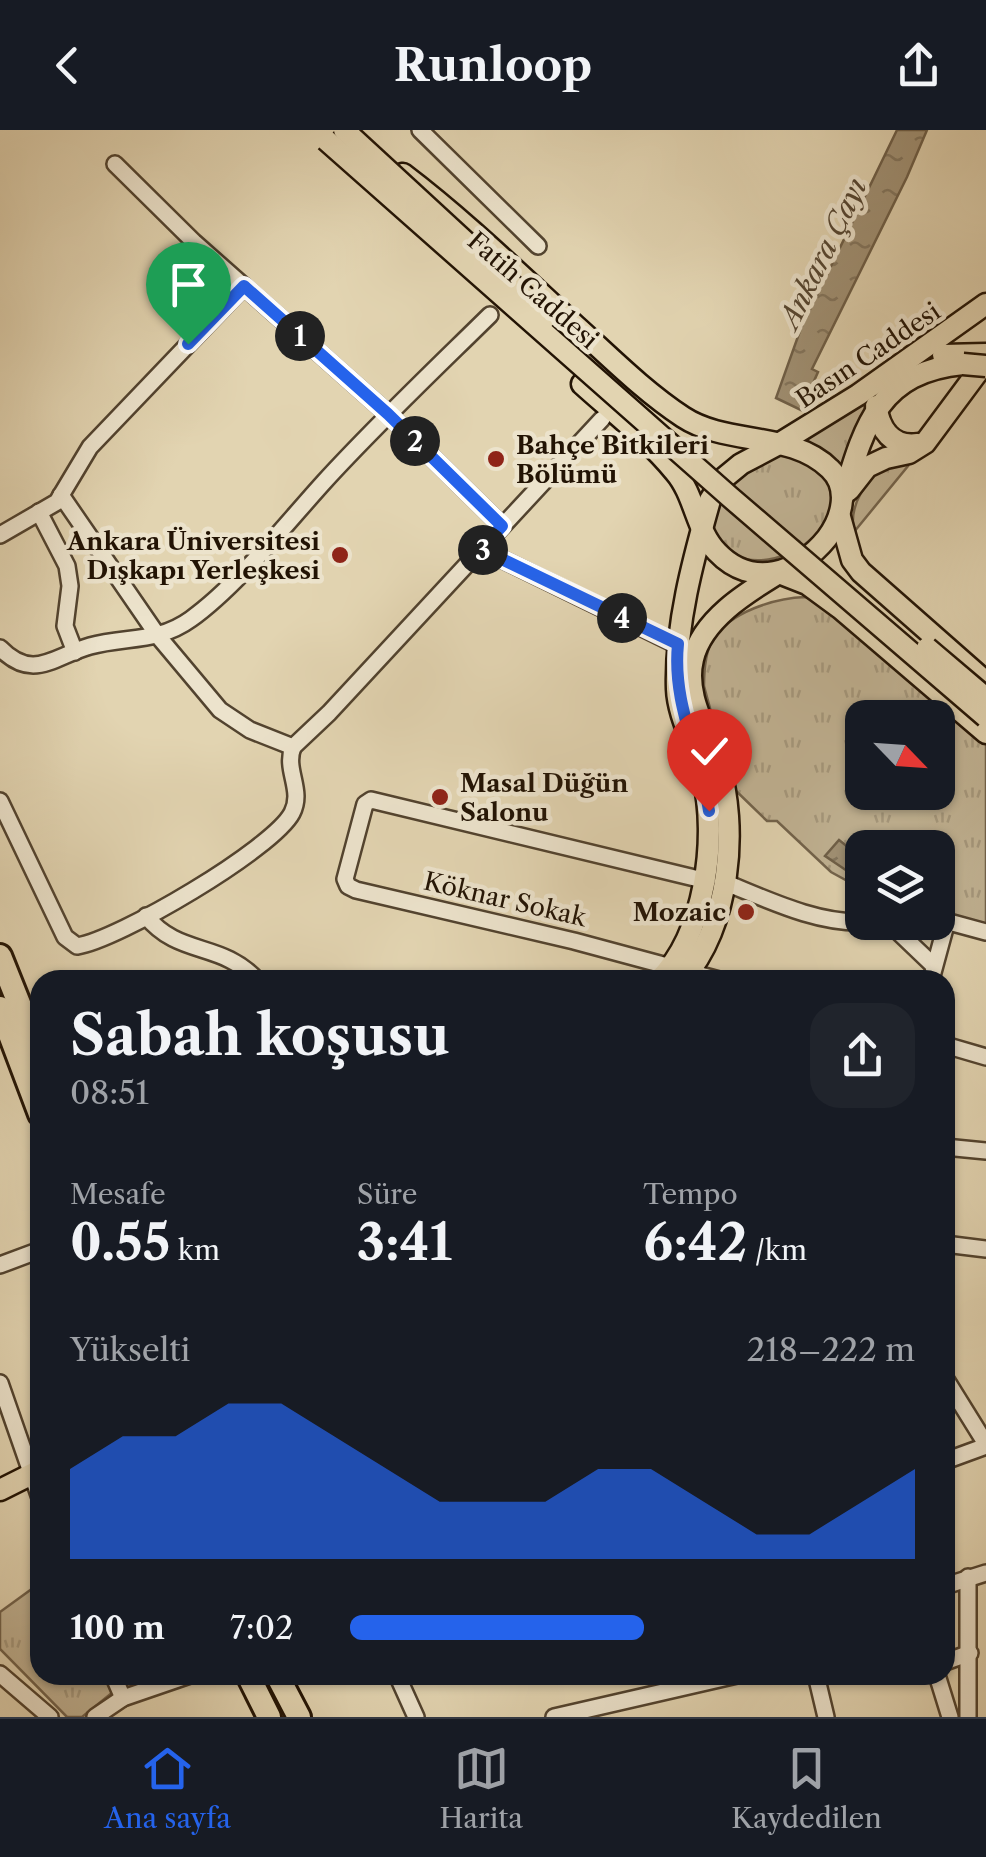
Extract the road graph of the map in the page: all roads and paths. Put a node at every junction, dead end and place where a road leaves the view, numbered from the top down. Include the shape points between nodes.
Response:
1 (420, 130) edge
2 (333, 132) edge
3 (116, 164) dead end
4 (538, 246) dead end
5 (244, 286) junction
6 (986, 304) edge
7 (490, 315) dead end
8 (976, 362) edge
9 (867, 400) junction
10 (388, 414) junction
11 (602, 419) dead end
12 (925, 442) junction
13 (777, 446) junction
14 (61, 495) junction
15 (841, 508) junction
16 (39, 512) junction
17 (703, 525) junction
18 (502, 526) junction
19 (0, 534) edge
20 (481, 549) junction
21 (779, 573) junction
22 (158, 636) junction
23 (678, 644) junction
24 (0, 648) edge
25 (76, 652) junction
26 (986, 682) edge
27 (986, 698) edge
28 (986, 717) edge
29 (986, 733) edge
30 (293, 746) junction
31 (0, 801) edge
32 (716, 882) junction
33 (146, 916) junction
34 (845, 922) edge
35 (955, 924) edge
36 (986, 932) edge
37 (904, 940) edge
38 (939, 940) edge
39 (0, 956) edge
40 (248, 970) edge
41 (665, 970) edge
42 (686, 970) edge
43 (930, 970) edge
44 (934, 970) edge
45 (0, 1008) edge
46 (30, 1031) edge
47 (955, 1048) edge
48 (986, 1057) edge
49 (30, 1088) edge
50 (955, 1148) edge
51 (986, 1151) edge
52 (955, 1245) edge
53 (986, 1249) edge
54 (30, 1254) edge
55 (0, 1265) edge
56 (0, 1383) edge
57 (955, 1394) edge
58 (986, 1445) edge
59 (955, 1457) edge
60 (30, 1459) edge
61 (30, 1475) edge
62 (0, 1490) edge
63 (986, 1572) edge
64 (968, 1577) junction
65 (955, 1582) edge
66 (970, 1653) junction
67 (955, 1658) edge
68 (0, 1674) edge
69 (117, 1685) edge
70 (161, 1685) edge
71 (253, 1685) edge
72 (282, 1685) edge
73 (401, 1685) edge
74 (693, 1685) edge
75 (818, 1685) edge
76 (940, 1685) edge
77 (123, 1698) junction
78 (626, 1700) junction
79 (50, 1717) edge
80 (95, 1717) edge
81 (269, 1717) edge
82 (299, 1717) edge
83 (416, 1717) edge
84 (554, 1717) edge
85 (631, 1717) edge
86 (826, 1717) edge
87 (950, 1717) edge
88 (968, 1717) edge

1 - 4 street
2 - 13 main road, bridge via 424,190 646,390 691,422
2 - 17 main road, bridge via 404,220 676,472
2 - 27 main road, Fatih Caddesi, bridge
2 - 28 main road, Fatih Caddesi, bridge via 730,498
3 - 5 street
5 - 10 street
5 - 14 street via 90,448
6 - 9 main road, Basın Caddesi
7 - 10 street
8 - 9 main road via 917,376
8 - 12 main road
9 - 12 main road via 896,442
9 - 13 main road, Basın Caddesi
9 - 15 main road
10 - 18 street
10 - 22 street via 248,566 191,619
11 - 18 street
12 - 15 main road via 867,467
13 - 15 main road via 817,457 835,474
13 - 17 main road via 724,478
14 - 16 street
14 - 22 street
15 - 21 main road via 811,555
15 - 26 main road via 852,560 861,572
16 - 19 street
16 - 25 street via 67,566 65,626
17 - 21 main road via 727,560 762,575
17 - 23 main road
18 - 20 street
20 - 23 street
20 - 30 street
21 - 29 main road via 841,609
21 - 32 main road via 742,596 705,633 693,659 692,691 725,796 729,855
22 - 25 street
22 - 30 street via 220,710
23 - 32 main road via 677,695 704,777
24 - 25 street via 22,665 35,666
30 - 33 street via 288,765 297,795 282,828
31 - 33 street via 69,942 90,944
32 - 34 street
32 - 41 street, Köknar Sokak via 371,800 365,804 348,886
32 - 42 main road
33 - 40 street via 164,936
35 - 36 street
37 - 43 street
38 - 44 street
39 - 46 highway
45 - 49 highway
47 - 48 street
50 - 51 street
52 - 53 street
54 - 55 street
56 - 60 street
57 - 58 street
58 - 59 street
61 - 62 main road
63 - 64 street
64 - 65 street
64 - 66 street
66 - 67 street
66 - 88 street
68 - 79 street
69 - 77 street
70 - 77 street
71 - 81 highway
72 - 82 highway
73 - 83 street
74 - 78 street
75 - 86 street
76 - 87 street
77 - 80 street
78 - 84 street
78 - 85 street

